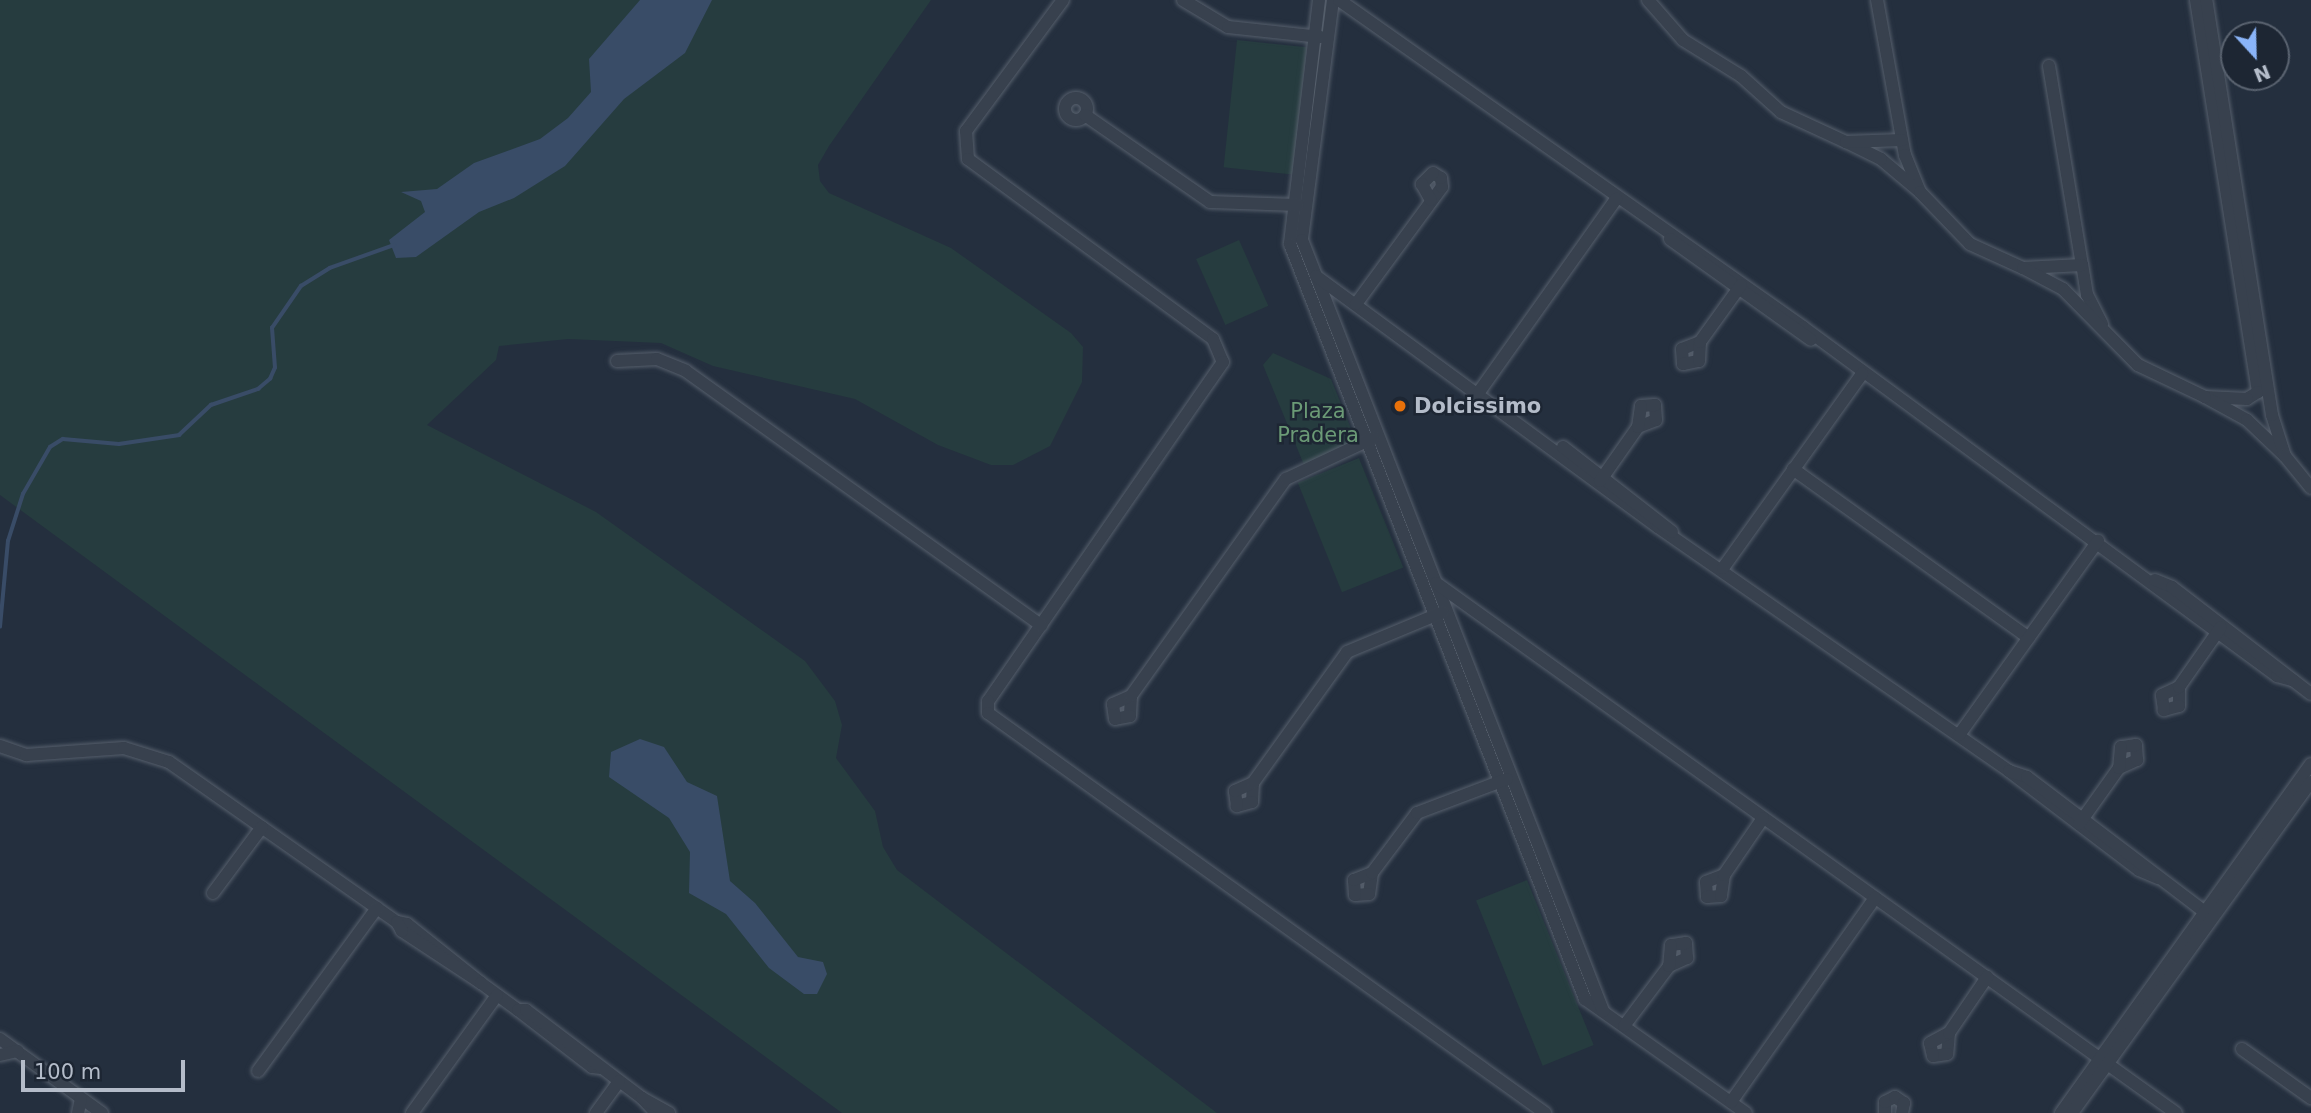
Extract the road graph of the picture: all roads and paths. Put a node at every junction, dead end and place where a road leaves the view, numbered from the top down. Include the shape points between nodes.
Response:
1 (1063, 0) edge
2 (1183, 0) edge
3 (1319, 0) edge
4 (1333, 0) edge
5 (1339, 0) edge
6 (1648, 0) edge
7 (1877, 0) edge
8 (2196, 0) edge
9 (2206, 0) edge
10 (1321, 37) junction
11 (2049, 66) dead end
12 (1085, 115) dead end
13 (1902, 140) junction
14 (1846, 142) junction
15 (1888, 143) junction
16 (1881, 159) junction
17 (1907, 160) junction
18 (1892, 167) junction
19 (1920, 192) junction
20 (1616, 199) junction
21 (1431, 200) dead end
22 (1298, 205) junction
23 (1298, 264) junction
24 (2082, 265) junction
25 (2023, 268) junction
26 (2063, 269) junction
27 (1316, 276) junction
28 (2085, 284) junction
29 (2059, 286) junction
30 (1739, 287) junction
31 (1340, 294) junction
32 (2071, 296) junction
33 (1356, 304) junction
34 (1321, 306) junction
35 (2102, 324) junction
36 (1700, 342) dead end
37 (617, 361) dead end
38 (1862, 374) junction
39 (1479, 392) junction
40 (2205, 397) junction
41 (2254, 397) junction
42 (2271, 410) junction
43 (2242, 416) junction
44 (2256, 426) junction
45 (1639, 427) dead end
46 (1373, 438) junction
47 (2286, 456) junction
48 (1793, 469) junction
49 (1601, 480) junction
50 (2311, 488) edge
51 (2098, 541) junction
52 (1723, 568) junction
53 (1418, 570) junction
54 (1436, 583) junction
55 (1459, 599) junction
56 (1441, 613) junction
57 (1041, 625) junction
58 (2220, 628) junction
59 (2029, 638) junction
60 (2179, 687) dead end
61 (2311, 694) edge
62 (1131, 696) dead end
63 (1959, 735) junction
64 (0, 746) edge
65 (2311, 764) edge
66 (2119, 768) dead end
67 (1506, 780) junction
68 (2311, 782) edge
69 (1253, 783) dead end
70 (1763, 818) junction
71 (2081, 822) junction
72 (262, 827) junction
73 (1372, 873) dead end
74 (1724, 875) dead end
75 (213, 893) dead end
76 (1875, 898) junction
77 (377, 908) junction
78 (2209, 915) junction
79 (1669, 966) dead end
80 (1987, 977) junction
81 (497, 995) junction
82 (1624, 1027) junction
83 (1949, 1032) dead end
84 (0, 1039) edge
85 (2242, 1049) dead end
86 (18, 1051) junction
87 (0, 1055) edge
88 (2104, 1062) junction
89 (258, 1071) dead end
90 (619, 1081) junction
91 (642, 1098) junction
92 (2311, 1098) edge
93 (81, 1099) junction
94 (1731, 1102) junction
95 (78, 1113) edge
96 (102, 1113) edge
97 (412, 1113) edge
98 (596, 1113) edge
99 (656, 1113) edge
100 (669, 1113) edge
101 (1545, 1113) edge
102 (1746, 1113) edge
103 (1885, 1113) edge
104 (1902, 1113) edge
105 (2061, 1113) edge
106 (2072, 1113) edge
107 (2176, 1113) edge

1 - 57 street via 966,131 968,159 1213,339 1223,362
2 - 10 street via 1225,26
3 - 10 street
4 - 10 street
5 - 20 street
6 - 14 street via 1684,40 1741,76 1782,112
7 - 13 street
8 - 41 street
9 - 42 street
10 - 22 street
11 - 24 street
12 - 22 street via 1210,202
13 - 15 street
13 - 17 street
14 - 15 street
14 - 16 street
15 - 16 street
16 - 18 street
17 - 18 street
17 - 19 street
18 - 19 street
19 - 25 street via 1970,244
20 - 30 street
20 - 39 street
21 - 33 street
22 - 23 street via 1289,237
22 - 27 street via 1303,240
23 - 27 street
23 - 34 street
24 - 26 street
24 - 28 street
25 - 26 street
25 - 29 street
26 - 29 street
27 - 31 street
27 - 34 street
28 - 32 street
28 - 35 street
29 - 32 street
30 - 36 street
30 - 38 street
31 - 33 street
31 - 34 street
32 - 35 street
33 - 39 street
34 - 46 street
35 - 40 street via 2138,365
37 - 57 street via 657,359 685,371
38 - 48 street
38 - 51 street
39 - 49 street
40 - 41 street
40 - 43 street
41 - 42 street
41 - 43 street
42 - 44 street
42 - 47 street
43 - 44 street
44 - 47 street
45 - 49 street
46 - 53 street
46 - 54 street
46 - 62 street via 1286,479
47 - 50 street
48 - 52 street
48 - 59 street
49 - 52 street
51 - 58 street via 2151,579 2172,587
51 - 59 street
52 - 63 street
53 - 54 street
53 - 56 street
54 - 55 street
54 - 56 street
55 - 56 street
55 - 70 street
56 - 67 street
56 - 69 street via 1347,652
57 - 101 street via 988,701 993,719
58 - 60 street
58 - 61 street
59 - 63 street
63 - 71 street
64 - 72 street via 26,755 110,747 148,754 187,773
65 - 78 street
66 - 71 street
67 - 73 street via 1417,813
67 - 82 street via 1603,1012
68 - 78 street
70 - 74 street
70 - 76 street
71 - 78 street
72 - 75 street
72 - 77 street
76 - 80 street
76 - 94 street
77 - 81 street via 402,931
77 - 89 street
78 - 88 street
79 - 82 street
80 - 83 street
80 - 88 street
81 - 90 street via 518,1010 526,1010
81 - 97 street
82 - 94 street
84 - 86 street
85 - 92 street
86 - 87 street
86 - 93 street
88 - 105 street
88 - 106 street
88 - 107 street
90 - 91 street
90 - 98 street
91 - 99 street
91 - 100 street
93 - 95 street
93 - 96 street
94 - 102 street
103 - 104 street via 1885,1102 1895,1097 1904,1103

